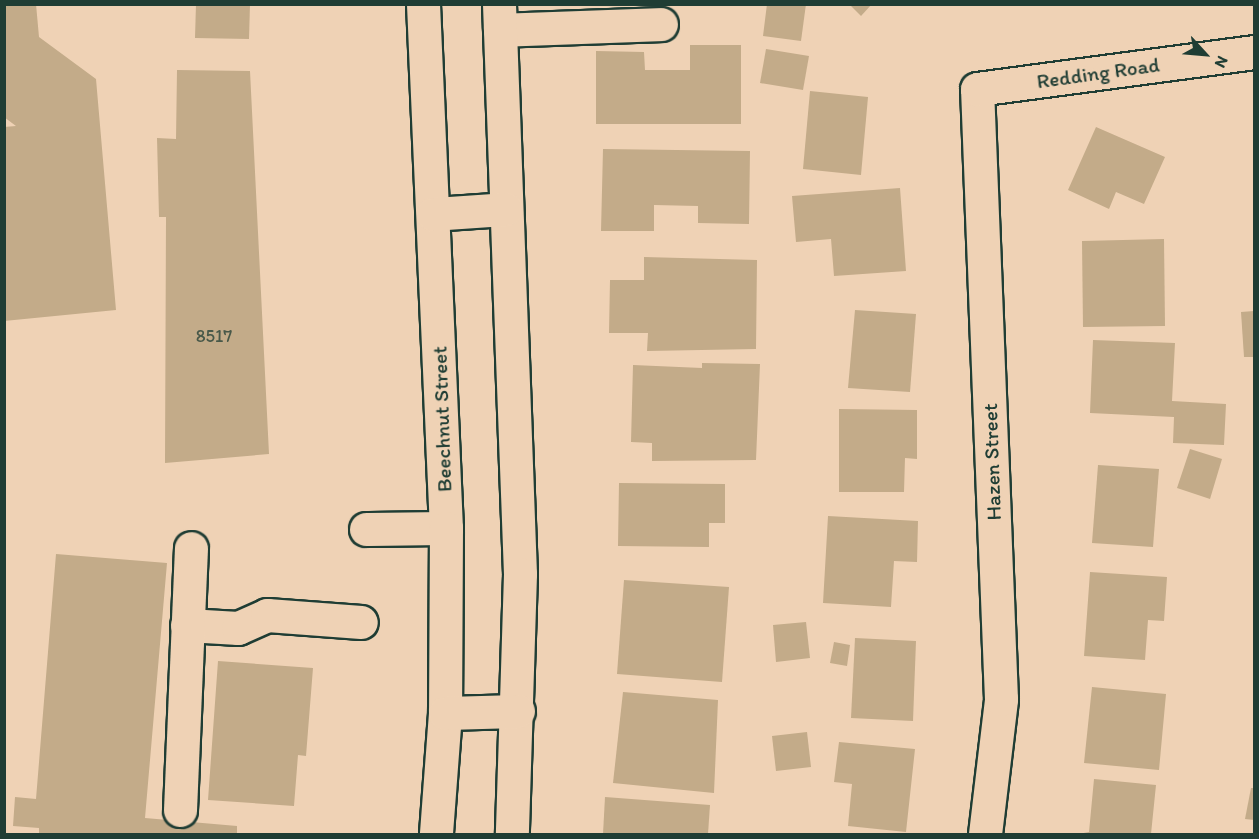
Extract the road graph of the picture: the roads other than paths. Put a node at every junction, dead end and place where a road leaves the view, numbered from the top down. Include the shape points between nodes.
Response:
1 (423, 4) edge
2 (499, 17) edge
3 (661, 24) dead end
4 (1254, 52) edge
5 (977, 89) joint
6 (506, 209) junction
7 (433, 214) junction
8 (446, 528) junction
9 (366, 529) dead end
10 (191, 548) dead end
11 (361, 622) dead end
12 (187, 625) junction
13 (518, 711) junction
14 (445, 713) junction
15 (180, 810) dead end
16 (436, 834) edge
17 (512, 834) edge
18 (986, 834) edge

1 - 7 main road, Beechnut Street
2 - 3 main road
2 - 6 main road
4 - 5 main road, Redding Road
5 - 18 main road, Hazen Street via 1001,699
6 - 7 main road
6 - 13 main road via 520,574
7 - 8 main road, Beechnut Street
8 - 9 main road
8 - 14 main road, Beechnut Street
10 - 12 main road
11 - 12 main road via 267,615 238,628
12 - 15 main road
13 - 14 main road
13 - 17 main road
14 - 16 main road, Beechnut Street

